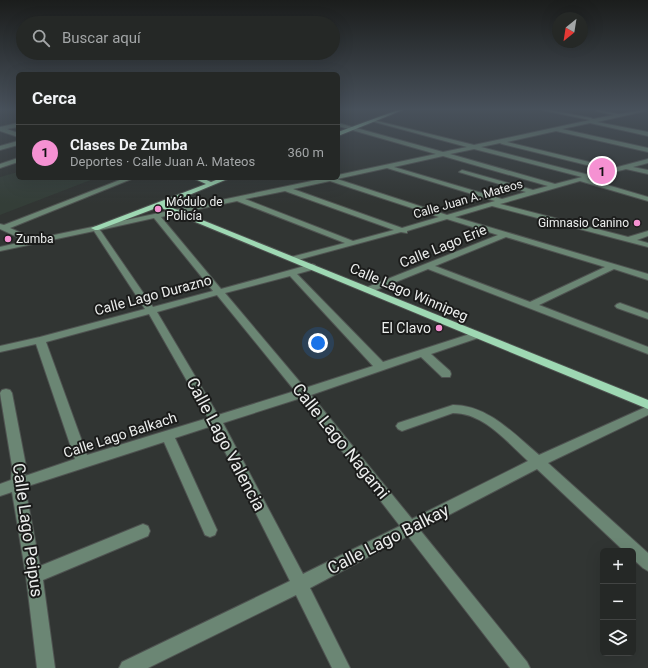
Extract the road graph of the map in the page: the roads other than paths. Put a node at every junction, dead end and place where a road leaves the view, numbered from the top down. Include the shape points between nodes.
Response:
1 (399, 141) edge
2 (452, 141) edge
3 (500, 141) joint
4 (608, 141) edge
5 (16, 144) edge
6 (475, 147) junction
7 (0, 148) edge
8 (648, 150) edge
9 (443, 154) junction
10 (16, 161) edge
11 (648, 161) edge
12 (0, 166) edge
13 (388, 166) junction
14 (626, 167) junction
15 (614, 170) junction
16 (462, 172) dead end
17 (648, 172) edge
18 (590, 176) junction
19 (340, 177) edge
20 (127, 180) edge
21 (201, 180) edge
22 (222, 180) edge
23 (326, 180) edge
24 (340, 180) edge
25 (580, 180) junction
26 (211, 184) junction
27 (556, 186) junction
28 (287, 189) junction
29 (533, 192) junction
30 (239, 199) junction
31 (646, 199) dead end
32 (502, 201) junction
33 (493, 204) junction
34 (159, 205) junction
35 (176, 213) junction
36 (156, 216) junction
37 (447, 217) junction
38 (2, 227) edge
39 (94, 228) junction
40 (404, 230) junction
41 (648, 233) edge
42 (506, 234) junction
43 (628, 240) junction
44 (32, 241) junction
45 (354, 244) junction
46 (648, 245) edge
47 (0, 248) edge
48 (294, 260) junction
49 (428, 266) junction
50 (614, 266) junction
51 (312, 267) junction
52 (291, 272) junction
53 (648, 277) edge
54 (368, 290) junction
55 (219, 291) junction
56 (532, 305) junction
57 (620, 306) dead end
58 (151, 310) junction
59 (648, 316) edge
60 (477, 335) junction
61 (40, 340) junction
62 (0, 349) edge
63 (648, 351) edge
64 (423, 353) junction
65 (381, 367) junction
66 (446, 374) dead end
67 (6, 393) dead end
68 (303, 393) junction
69 (648, 405) edge
70 (648, 410) edge
71 (215, 420) junction
72 (402, 426) dead end
73 (167, 435) junction
74 (83, 462) junction
75 (538, 462) junction
76 (18, 484) junction
77 (0, 490) edge
78 (411, 527) junction
79 (210, 530) dead end
80 (143, 531) dead end
81 (648, 563) edge
82 (34, 576) junction
83 (300, 584) junction
84 (147, 664) edge
85 (46, 668) edge
86 (128, 668) edge
87 (341, 668) edge
88 (521, 668) edge

1 - 9 street
2 - 6 street
3 - 6 street
3 - 15 street
4 - 8 street
5 - 7 street
6 - 9 street
6 - 18 street
9 - 13 street
9 - 27 street
10 - 12 street
11 - 14 street, Calle Juan A. Mateos
13 - 19 street
13 - 32 street
14 - 15 street, Calle Juan A. Mateos
14 - 17 street
15 - 18 street, Calle Juan A. Mateos
16 - 29 street
18 - 25 street, Calle Juan A. Mateos
20 - 38 street
21 - 26 main road
22 - 26 main road
23 - 28 street
24 - 37 street
25 - 27 street, Calle Juan A. Mateos
25 - 31 street
26 - 34 main road
27 - 29 street, Calle Juan A. Mateos
28 - 30 street
28 - 40 street
29 - 32 street, Calle Juan A. Mateos
30 - 35 street
30 - 45 street
32 - 33 street, Calle Juan A. Mateos
33 - 37 street, Calle Juan A. Mateos
33 - 43 street
34 - 35 main road, Calle Lago Winnipeg
34 - 39 main road
35 - 36 street
35 - 48 main road, Calle Lago Winnipeg
36 - 39 street
36 - 55 street, Calle Lago Nagami
37 - 40 street, Calle Juan A. Mateos
37 - 42 street
38 - 44 street
39 - 44 street
39 - 58 street, Calle Lago Valencia
40 - 45 street, Calle Juan A. Mateos
41 - 43 street
42 - 49 street, Calle Lago Erie
42 - 50 street
43 - 46 street
44 - 47 street
45 - 48 street, Calle Juan A. Mateos
48 - 51 main road, Calle Lago Winnipeg
49 - 54 street, Calle Lago Erie
49 - 56 street
50 - 53 street
50 - 56 street
51 - 52 street, Calle Lago Durazno
51 - 54 main road, Calle Lago Winnipeg
52 - 55 street, Calle Lago Durazno
52 - 65 street
54 - 60 main road, Calle Lago Winnipeg
55 - 58 street, Calle Lago Durazno
55 - 68 street, Calle Lago Nagami
56 - 63 street
57 - 59 street
58 - 61 street, Calle Lago Durazno
58 - 71 street, Calle Lago Valencia
60 - 64 street, Calle Lago Balkach
60 - 69 main road, Calle Lago Winnipeg
61 - 62 street, Calle Lago Durazno
61 - 74 street
64 - 65 street, Calle Lago Balkach
64 - 66 street
65 - 68 street, Calle Lago Balkach
67 - 76 street, Calle Lago Peipus via 19,466
68 - 71 street, Calle Lago Balkach
68 - 78 street, Calle Lago Nagami
70 - 75 street, Calle Lago Balkay
71 - 73 street, Calle Lago Balkach
71 - 83 street, Calle Lago Valencia
72 - 75 street via 460,409 487,419
73 - 74 street, Calle Lago Balkach
73 - 79 street
74 - 76 street, Calle Lago Balkach
75 - 78 street, Calle Lago Balkay
75 - 81 street
76 - 77 street, Calle Lago Balkach
76 - 82 street, Calle Lago Peipus
78 - 83 street, Calle Lago Balkay
78 - 88 street, Calle Lago Nagami
80 - 82 street
82 - 85 street, Calle Lago Peipus
83 - 84 street, Calle Lago Balkay
83 - 87 street, Calle Lago Valencia
84 - 86 street, Calle Lago Balkay

